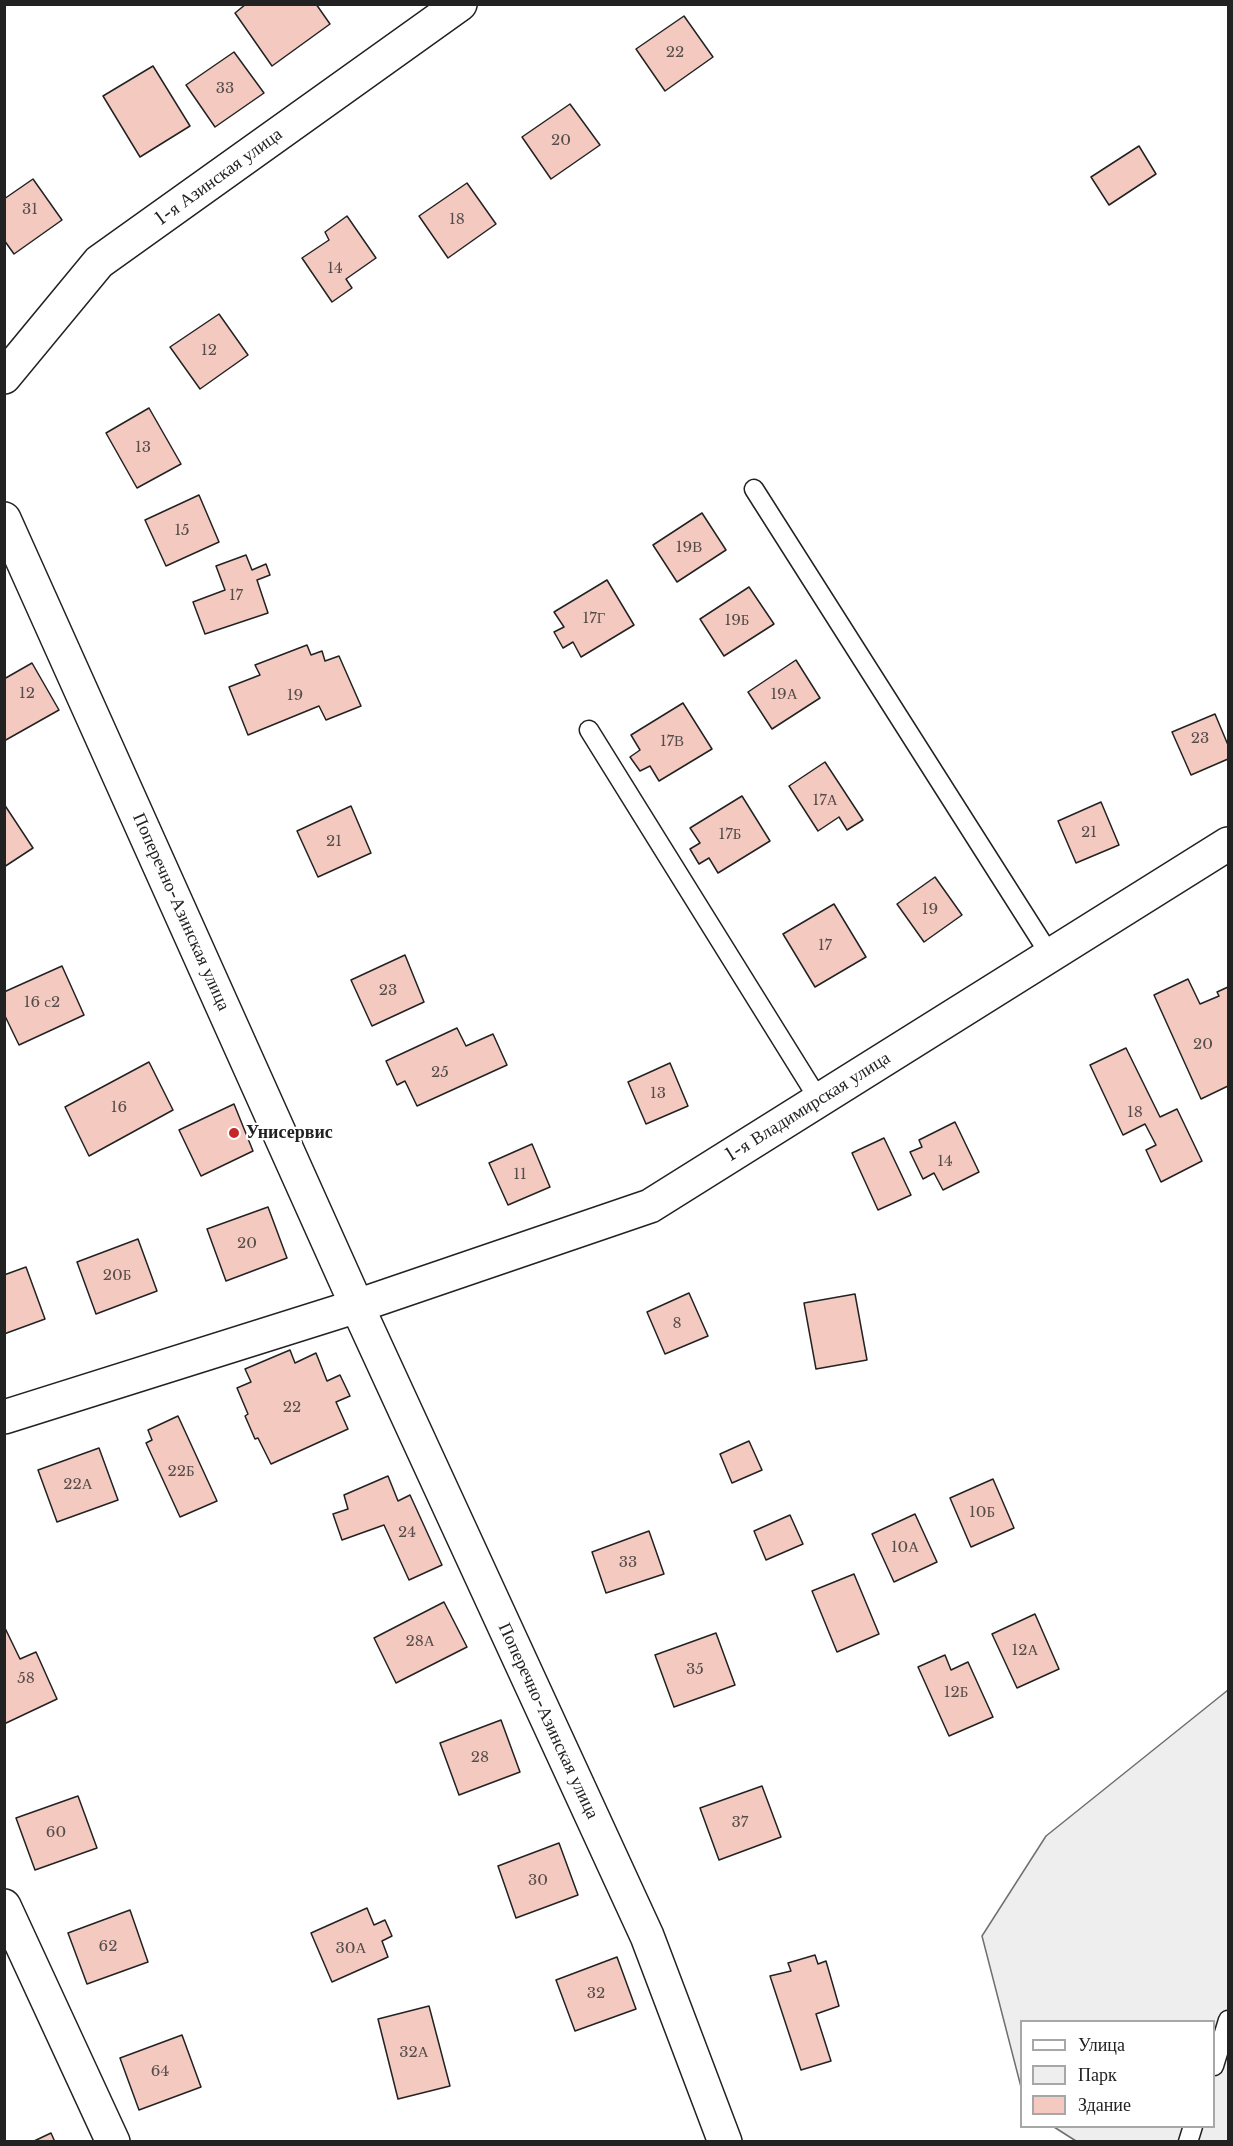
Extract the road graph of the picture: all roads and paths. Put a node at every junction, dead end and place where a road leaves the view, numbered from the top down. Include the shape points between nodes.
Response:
1 (460, 4) edge
2 (4, 377) edge
3 (754, 489) dead end
4 (4, 519) edge
5 (588, 730) dead end
6 (1228, 844) edge
7 (1050, 955) junction
8 (819, 1100) junction
9 (357, 1306) junction
10 (4, 1417) edge
11 (4, 1906) edge
12 (1228, 2020) edge
13 (1215, 2063) edge
14 (113, 2142) edge
15 (725, 2142) edge

1 - 2 street, 1-я Азинская улица via 99,262
3 - 7 lane
4 - 9 street, Поперечно-Азинская улица
5 - 8 lane
6 - 7 street, 1-я Владимирская улица
7 - 8 street, 1-я Владимирская улица
8 - 9 street, 1-я Владимирская улица via 650,1206
9 - 10 street
9 - 15 street, Поперечно-Азинская улица via 647,1936
11 - 14 street
12 - 13 lane

